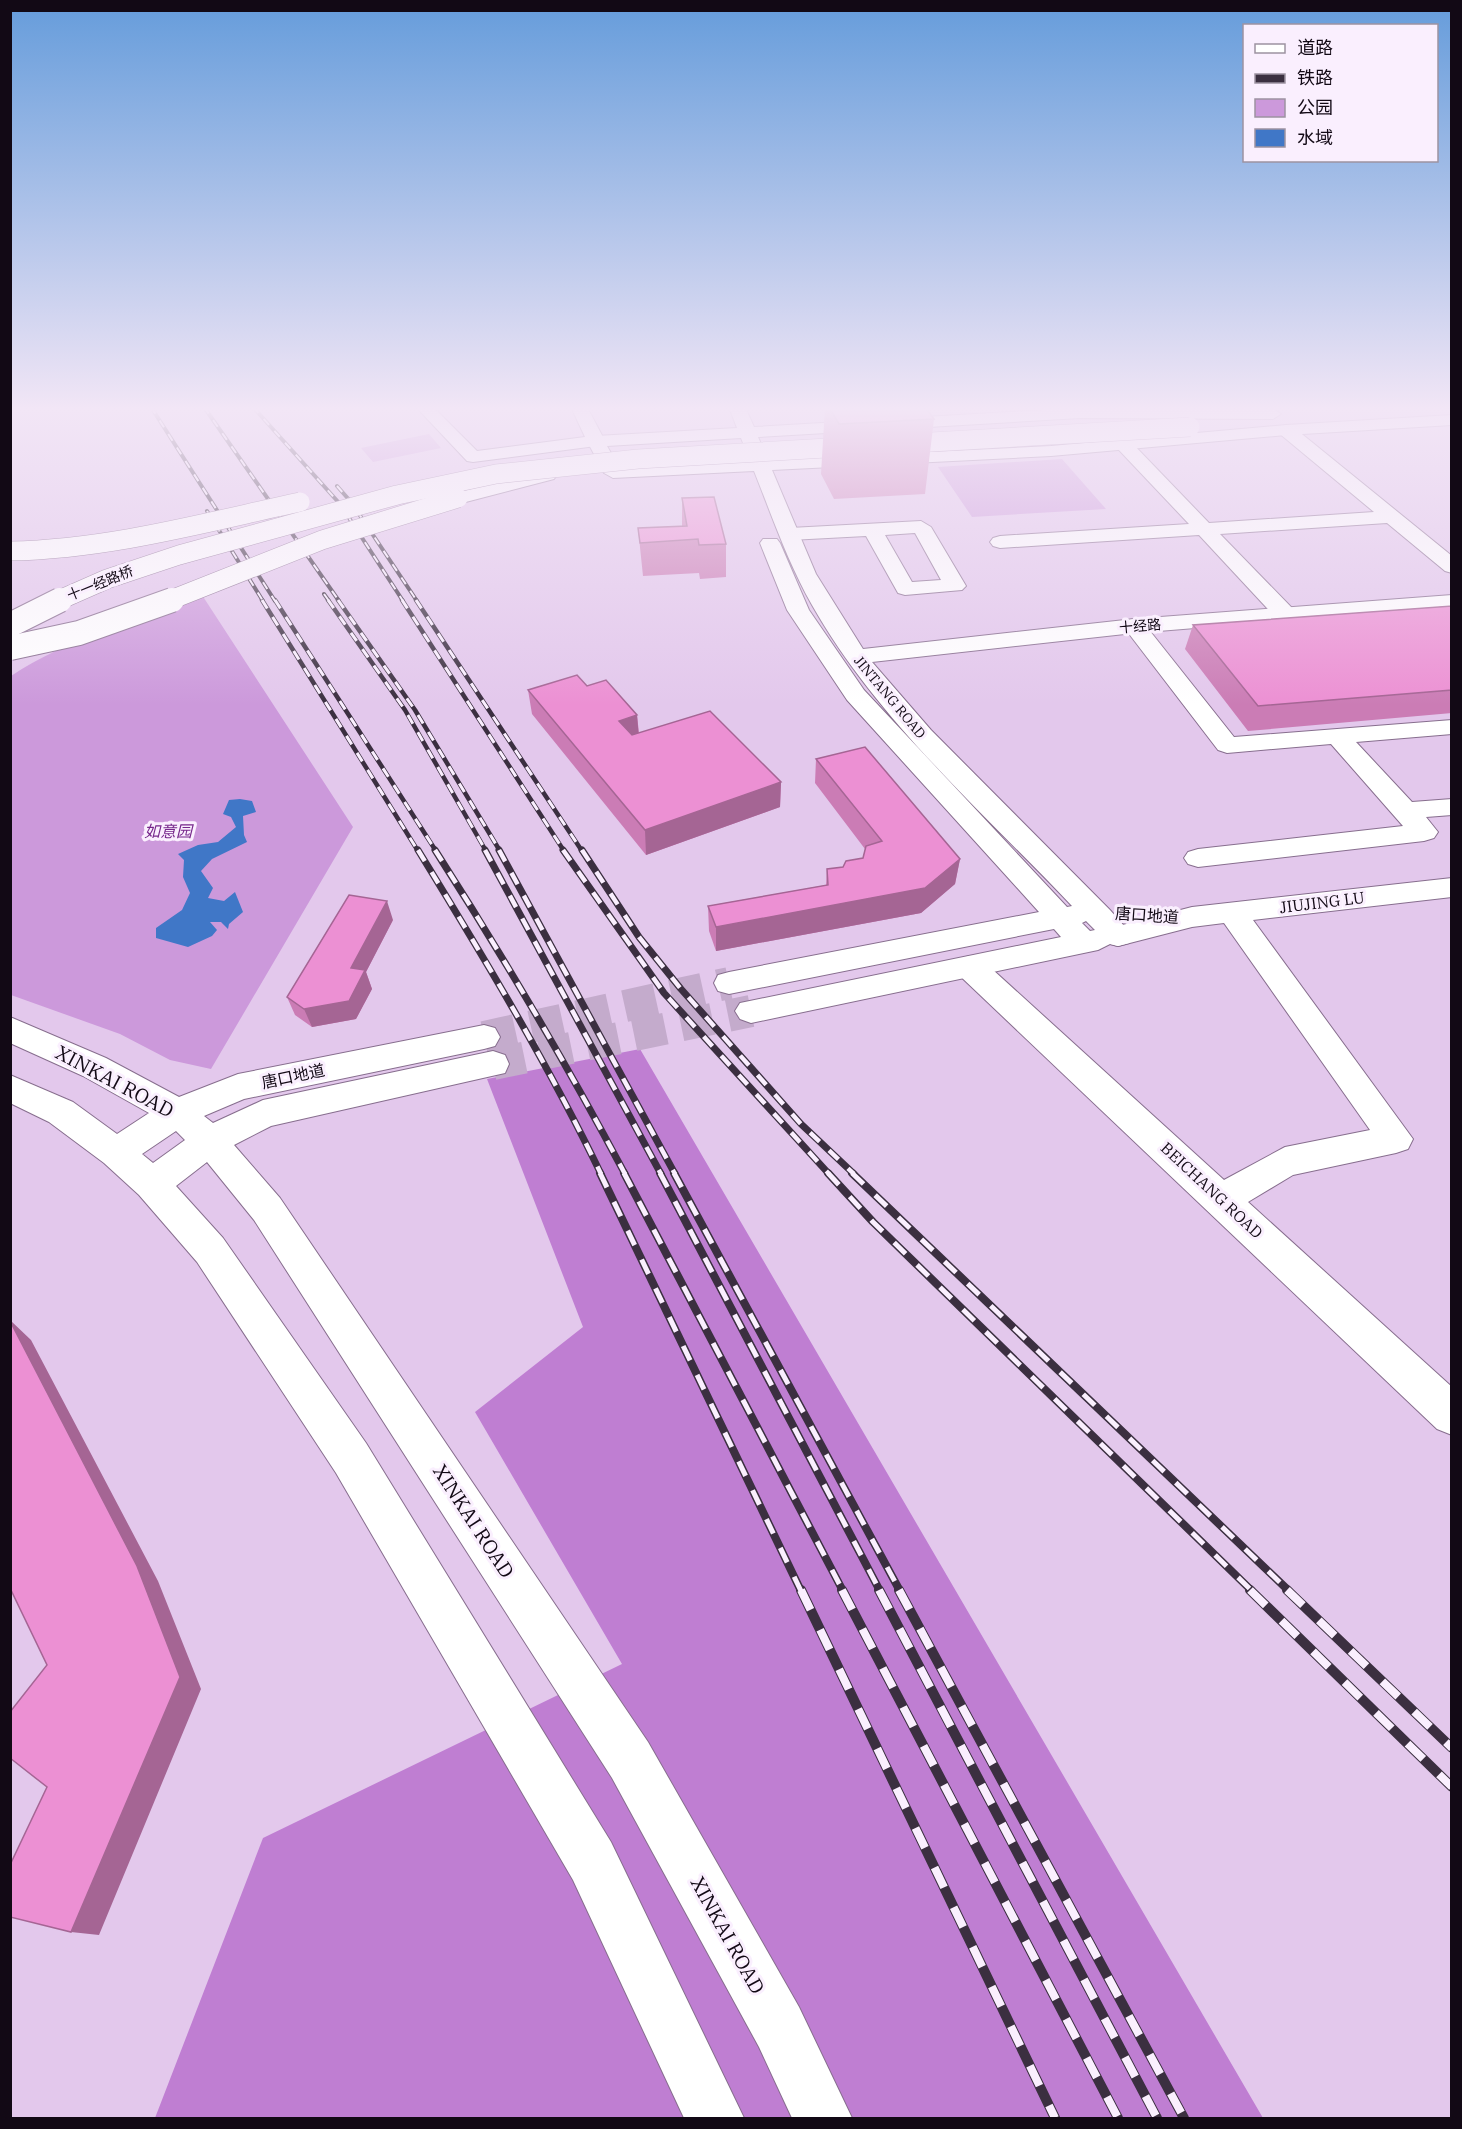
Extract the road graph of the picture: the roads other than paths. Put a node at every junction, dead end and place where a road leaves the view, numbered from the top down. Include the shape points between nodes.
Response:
1 (281, 506) edge
2 (286, 506) edge
3 (332, 506) edge
4 (356, 506) edge
5 (394, 506) edge
6 (435, 506) edge
7 (779, 506) edge
8 (1183, 506) edge
9 (1378, 506) edge
10 (1391, 517) junction
11 (762, 521) dead end
12 (1205, 529) junction
13 (873, 530) dead end
14 (790, 534) junction
15 (1000, 542) dead end
16 (10, 551) edge
17 (1452, 567) edge
18 (46, 585) dead end
19 (1452, 601) edge
20 (10, 614) edge
21 (1285, 614) junction
22 (10, 620) edge
23 (10, 625) edge
24 (1134, 626) junction
25 (10, 641) edge
26 (10, 648) edge
27 (856, 657) junction
28 (10, 659) edge
29 (830, 660) junction
30 (1452, 728) edge
31 (1337, 736) junction
32 (1452, 807) edge
33 (1405, 811) junction
34 (1198, 858) dead end
35 (1452, 887) edge
36 (1095, 911) junction
37 (1232, 913) junction
38 (1059, 918) junction
39 (1192, 918) junction
40 (1118, 936) junction
41 (1083, 942) junction
42 (970, 968) junction
43 (729, 983) tunnel mouth
44 (751, 1011) tunnel mouth
45 (10, 1029) edge
46 (10, 1088) edge
47 (176, 1113) junction
48 (208, 1142) junction
49 (116, 1153) junction
50 (152, 1184) junction
51 (1221, 1199) junction
52 (1450, 1413) edge
53 (714, 2118) edge
54 (823, 2118) edge

1 - 16 main road, bridge via 140,538 81,547
2 - 18 main road, bridge via 128,554
3 - 20 main road, 十一经路桥 via 156,554 91,577
4 - 23 main road, 十一经路桥, bridge via 107,579
5 - 25 main road via 180,565 94,597
6 - 26 main road, bridge via 369,524 113,622
7 - 14 main road, JINTANG ROAD
8 - 12 main road
9 - 10 main road
10 - 12 main road
10 - 17 main road
11 - 29 main road, JINTANG ROAD via 790,594
12 - 15 main road
12 - 21 main road
13 - 14 main road
14 - 27 main road, JINTANG ROAD via 819,601
19 - 21 main road, 十经路
21 - 24 main road, 十经路
22 - 28 main road via 36,630 38,635 28,648
24 - 27 main road, 十经路
24 - 31 main road via 1227,745
27 - 29 main road, 十经路
27 - 36 main road, JINTANG ROAD via 923,737
29 - 38 main road, JINTANG ROAD via 895,742
30 - 31 main road
31 - 33 main road
32 - 33 main road
33 - 34 main road via 1424,832
35 - 37 main road, JIUJING LU
36 - 38 main road, 唐口地道
36 - 39 main road, 唐口地道
36 - 40 main road, JINTANG ROAD
37 - 39 main road, JIUJING LU
37 - 51 main road via 1396,1139 1285,1162
38 - 41 main road, JINTANG ROAD
38 - 43 main road, 唐口地道
39 - 40 main road, 唐口地道
40 - 41 main road, 唐口地道
41 - 42 main road, 唐口地道
42 - 44 main road, 唐口地道
42 - 51 main road, BEICHANG ROAD
45 - 47 main road, XINKAI ROAD via 78,1058
46 - 49 main road via 61,1112
47 - 48 main road, XINKAI ROAD
47 - 48 main road, 唐口地道 via 238,1087 488,1050 263,1114
47 - 49 main road, 唐口地道
48 - 50 main road, 唐口地道
48 - 54 main road, XINKAI ROAD via 267,1209 630,1760 779,2027
49 - 50 main road
50 - 53 main road via 210,1250 351,1458 592,1861
51 - 52 main road, BEICHANG ROAD

